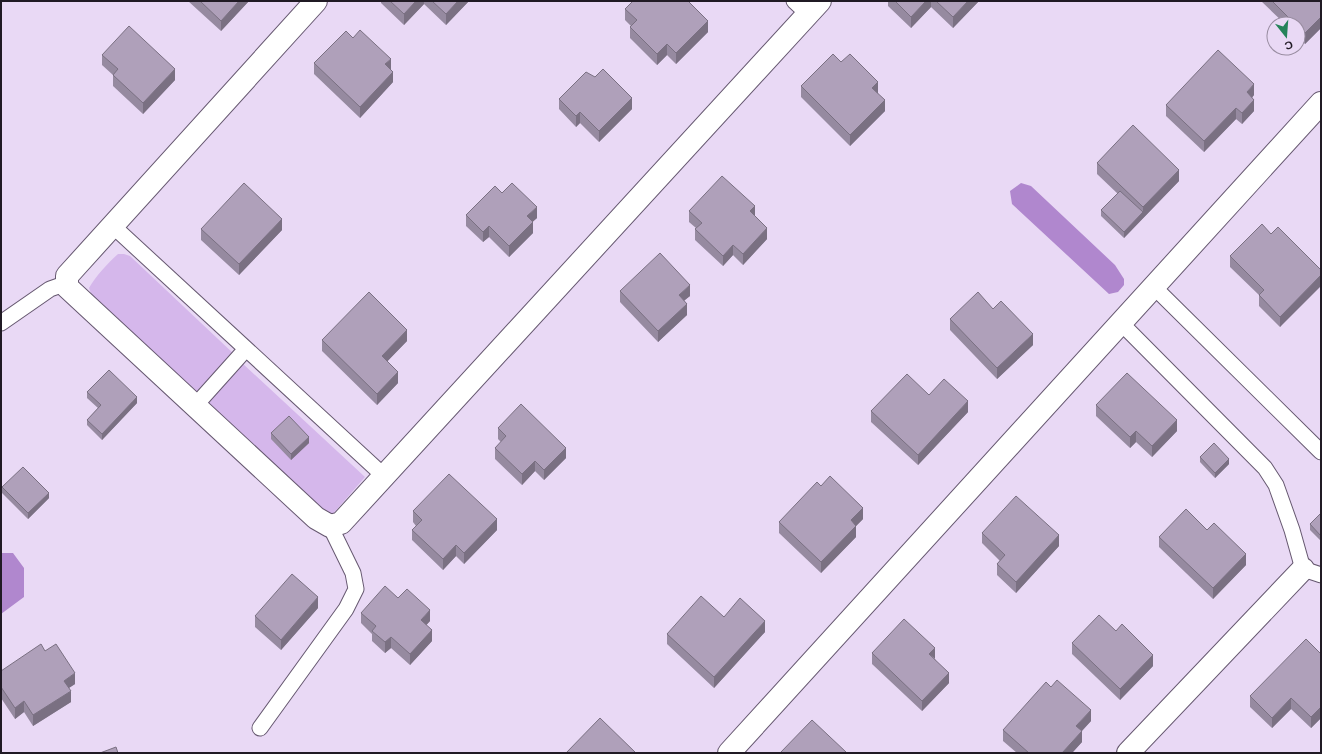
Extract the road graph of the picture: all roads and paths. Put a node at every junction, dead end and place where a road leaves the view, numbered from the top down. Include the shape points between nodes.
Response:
1 (316, 1) edge
2 (807, 5) edge
3 (1321, 103) edge
4 (113, 226) junction
5 (67, 283) junction
6 (1154, 287) junction
7 (1121, 322) junction
8 (1, 323) edge
9 (246, 349) junction
10 (194, 407) junction
11 (1321, 452) edge
12 (384, 476) junction
13 (330, 526) junction
14 (1312, 572) edge
15 (260, 728) dead end
16 (729, 753) edge
17 (1128, 753) edge

1 - 4 street
2 - 12 street
3 - 6 street
4 - 5 street via 68,276
4 - 9 lane
5 - 8 lane via 50,289
5 - 10 street via 67,288
6 - 7 street
6 - 11 lane
7 - 14 lane via 1265,468 1276,485 1292,530
7 - 16 street
9 - 10 lane
9 - 12 lane
10 - 13 street via 316,518
12 - 13 street via 341,523
13 - 15 lane via 353,573 356,589 346,609
14 - 17 street

